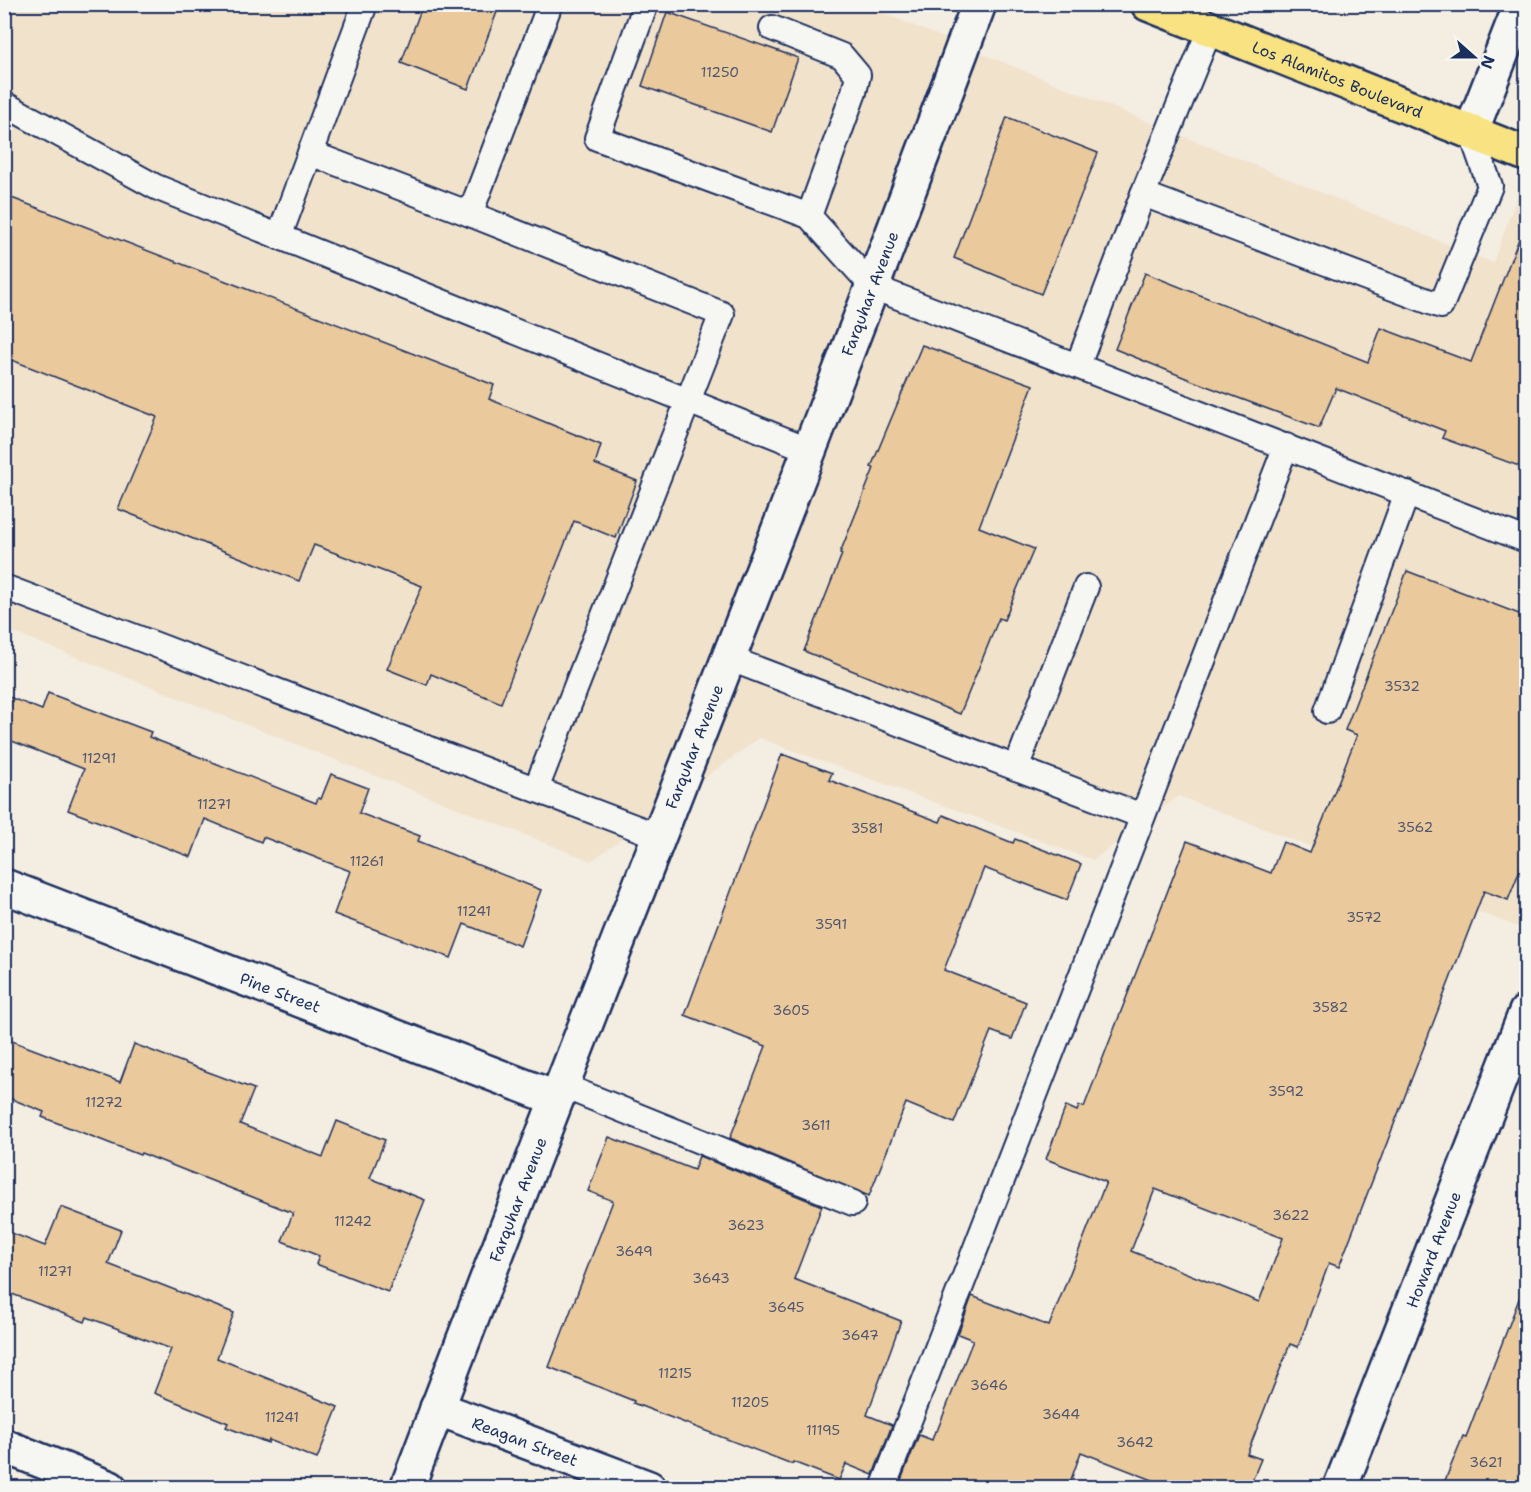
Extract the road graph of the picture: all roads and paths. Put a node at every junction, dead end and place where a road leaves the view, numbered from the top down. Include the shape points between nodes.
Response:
1 (365, 4) edge
2 (549, 4) edge
3 (646, 4) edge
4 (979, 4) edge
5 (1148, 4) edge
6 (1521, 4) edge
7 (772, 28) dead end
8 (1210, 29) junction
9 (4, 104) edge
10 (1471, 132) junction
11 (310, 153) junction
12 (1527, 154) edge
13 (1143, 194) junction
14 (470, 214) junction
15 (808, 216) junction
16 (279, 237) junction
17 (873, 287) junction
18 (1078, 365) junction
19 (690, 401) junction
20 (1286, 446) junction
21 (810, 450) junction
22 (1407, 493) junction
23 (1527, 540) edge
24 (4, 586) edge
25 (1086, 587) dead end
26 (728, 658) junction
27 (1327, 711) dead end
28 (1016, 768) junction
29 (536, 789) junction
30 (1142, 816) junction
31 (658, 836) junction
32 (4, 886) edge
33 (1527, 1012) edge
34 (558, 1092) junction
35 (853, 1203) dead end
36 (437, 1407) junction
37 (4, 1446) edge
38 (110, 1488) edge
39 (407, 1488) edge
40 (649, 1488) edge
41 (883, 1488) edge
42 (1340, 1488) edge

1 - 11 lane
2 - 14 lane
3 - 15 lane via 597,138
4 - 17 street, Farquhar Avenue
5 - 8 main road, Los Alamitos Boulevard
6 - 10 street
7 - 15 lane via 842,56 858,75
8 - 10 main road, Los Alamitos Boulevard
8 - 13 lane
9 - 16 lane via 156,188
10 - 12 main road, Los Alamitos Boulevard
10 - 13 lane via 1490,186 1441,306
11 - 14 lane
11 - 16 lane
13 - 18 lane
14 - 19 lane via 722,314
15 - 17 lane
16 - 19 lane
17 - 18 lane
17 - 21 street, Farquhar Avenue
18 - 20 lane
19 - 21 lane
19 - 29 lane
20 - 22 lane
20 - 30 lane
21 - 26 street, Farquhar Avenue
22 - 23 lane
22 - 27 lane
24 - 29 lane
25 - 28 lane
26 - 28 lane
26 - 31 street, Farquhar Avenue
28 - 30 lane
29 - 31 lane
30 - 41 lane
31 - 34 street, Farquhar Avenue
32 - 34 street, Pine Street
33 - 42 street, Howard Avenue
34 - 35 lane
34 - 36 street, Farquhar Avenue
36 - 39 street, Farquhar Avenue
36 - 40 street, Reagan Street
37 - 38 street

